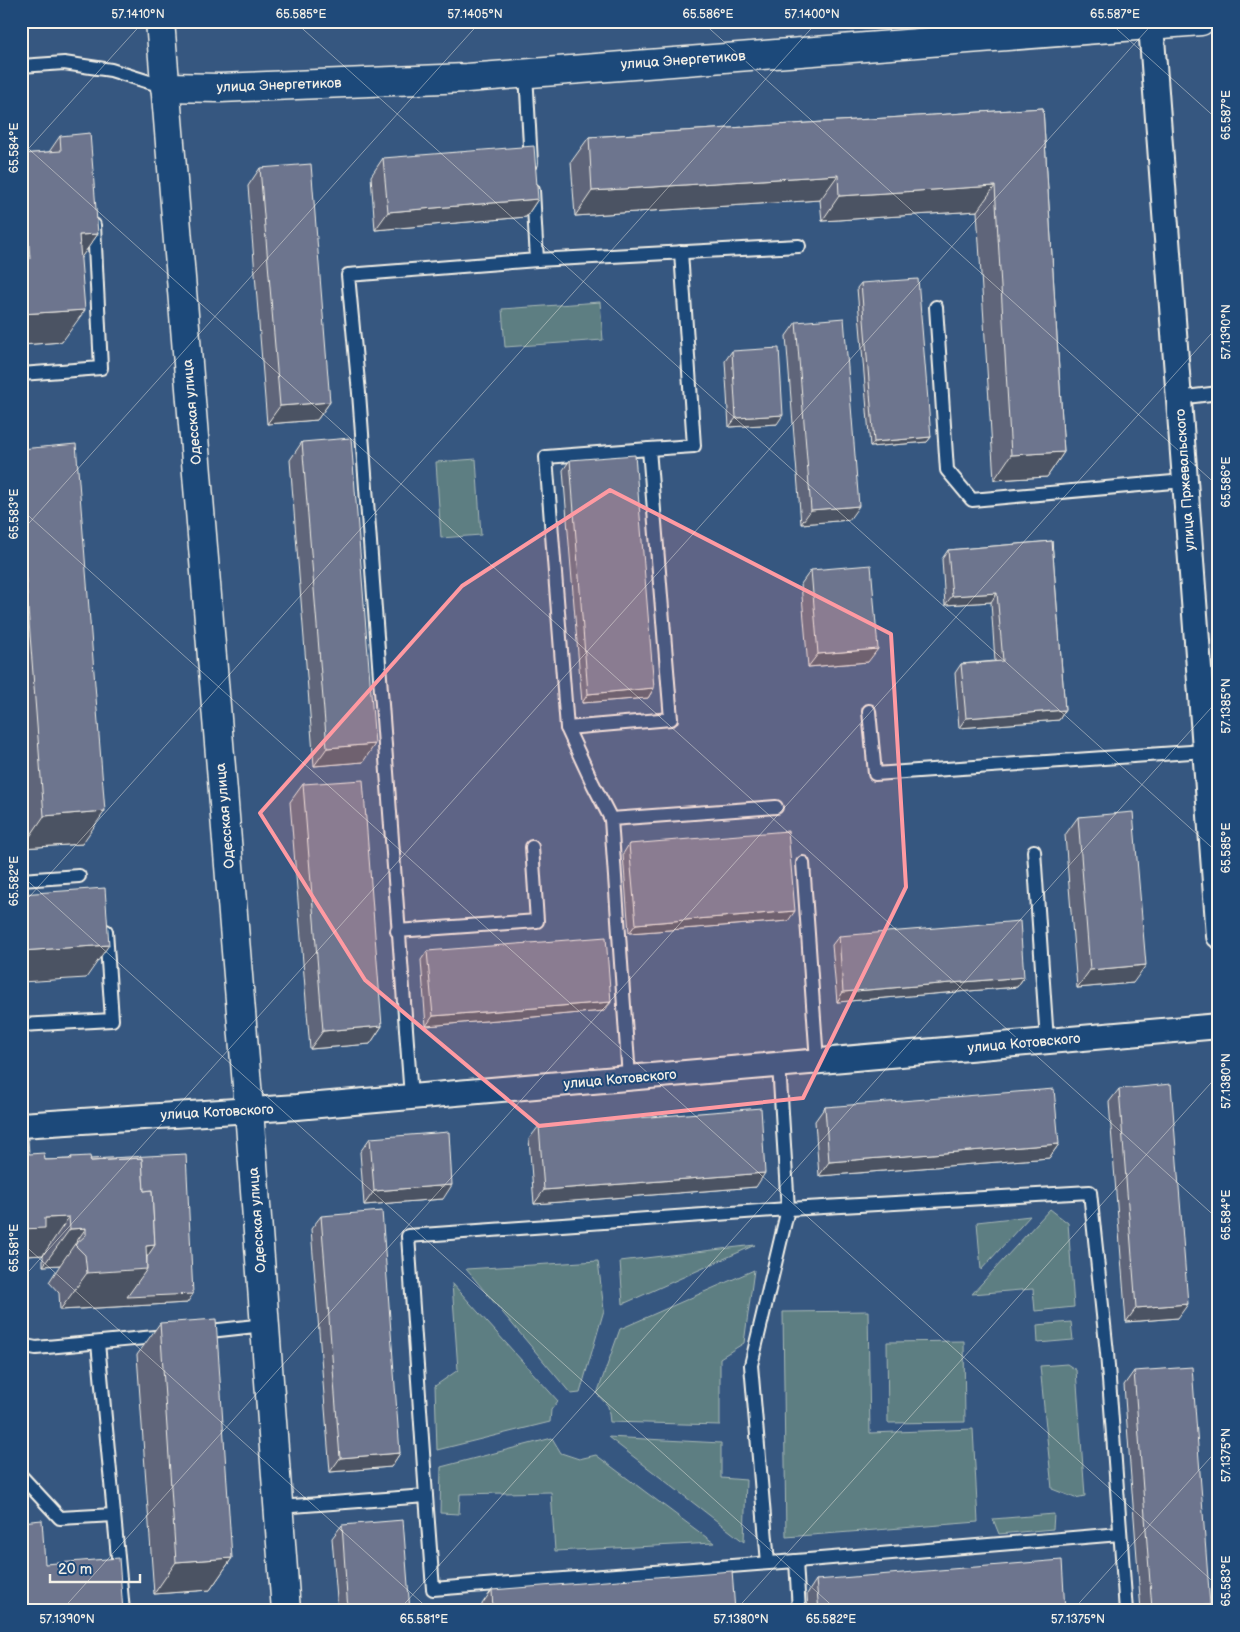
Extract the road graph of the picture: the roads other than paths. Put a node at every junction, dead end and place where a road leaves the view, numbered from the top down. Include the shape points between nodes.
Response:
1 (160, 21) edge
2 (1201, 21) edge
3 (1150, 23) edge
4 (21, 66) edge
5 (526, 73) junction
6 (165, 87) junction
7 (94, 225) edge
8 (799, 246) dead end
9 (681, 252) junction
10 (537, 260) junction
11 (936, 308) dead end
12 (21, 374) edge
13 (1219, 393) edge
14 (1178, 398) junction
15 (649, 449) junction
16 (1184, 480) junction
17 (869, 712) dead end
18 (567, 728) junction
19 (1205, 751) junction
20 (776, 807) dead end
21 (611, 819) junction
22 (532, 847) dead end
23 (1034, 851) dead end
24 (803, 863) dead end
25 (79, 876) dead end
26 (21, 880) edge
27 (106, 922) edge
28 (398, 931) junction
29 (1219, 936) edge
30 (21, 1025) edge
31 (1219, 1026) edge
32 (1047, 1041) junction
33 (817, 1061) junction
34 (779, 1065) junction
35 (629, 1078) junction
36 (411, 1097) junction
37 (249, 1110) junction
38 (21, 1125) edge
39 (788, 1209) junction
40 (265, 1325) junction
41 (98, 1343) junction
42 (21, 1345) edge
43 (21, 1476) edge
44 (426, 1496) junction
45 (278, 1507) junction
46 (114, 1515) junction
47 (1120, 1534) junction
48 (796, 1561) junction
49 (768, 1563) junction
50 (124, 1611) edge
51 (286, 1611) edge
52 (799, 1611) edge
53 (1126, 1611) edge

1 - 6 street, Одесская улица
2 - 3 street, улица Энергетиков
3 - 5 street, улица Энергетиков
3 - 14 street, улица Пржевальского
4 - 6 lane via 64,64 111,70
5 - 6 street, улица Энергетиков via 299,85
5 - 10 lane
6 - 37 street, Одесская улица
7 - 12 lane via 100,368
8 - 9 lane
9 - 10 lane
9 - 15 lane via 694,446
10 - 28 lane via 348,275
11 - 16 lane via 947,470 972,500
13 - 14 lane
14 - 16 street, улица Пржевальского
15 - 18 lane via 546,458
15 - 18 lane via 671,719
16 - 19 street, улица Пржевальского
17 - 19 lane via 875,774
18 - 21 lane
19 - 29 street, улица Пржевальского
20 - 21 lane
21 - 35 lane
22 - 28 lane via 537,921
23 - 32 lane
24 - 33 lane
25 - 26 lane
27 - 30 lane via 112,1020
28 - 36 lane
31 - 32 street, улица Котовского
32 - 33 street, улица Котовского
33 - 34 street, улица Котовского
34 - 35 street, улица Котовского
34 - 39 lane
35 - 36 street, улица Котовского
36 - 37 street, улица Котовского
37 - 38 street, улица Котовского
37 - 40 street, Одесская улица
39 - 44 lane via 408,1236
39 - 47 lane via 1090,1192 1107,1353
39 - 49 lane via 751,1365
40 - 41 lane
40 - 45 street, Одесская улица
41 - 42 lane via 36,1348
41 - 46 lane
43 - 46 lane via 60,1518
44 - 45 lane
44 - 49 lane via 433,1589
45 - 51 street, Одесская улица
46 - 50 lane
47 - 48 lane
47 - 53 lane
48 - 49 lane
48 - 52 lane

